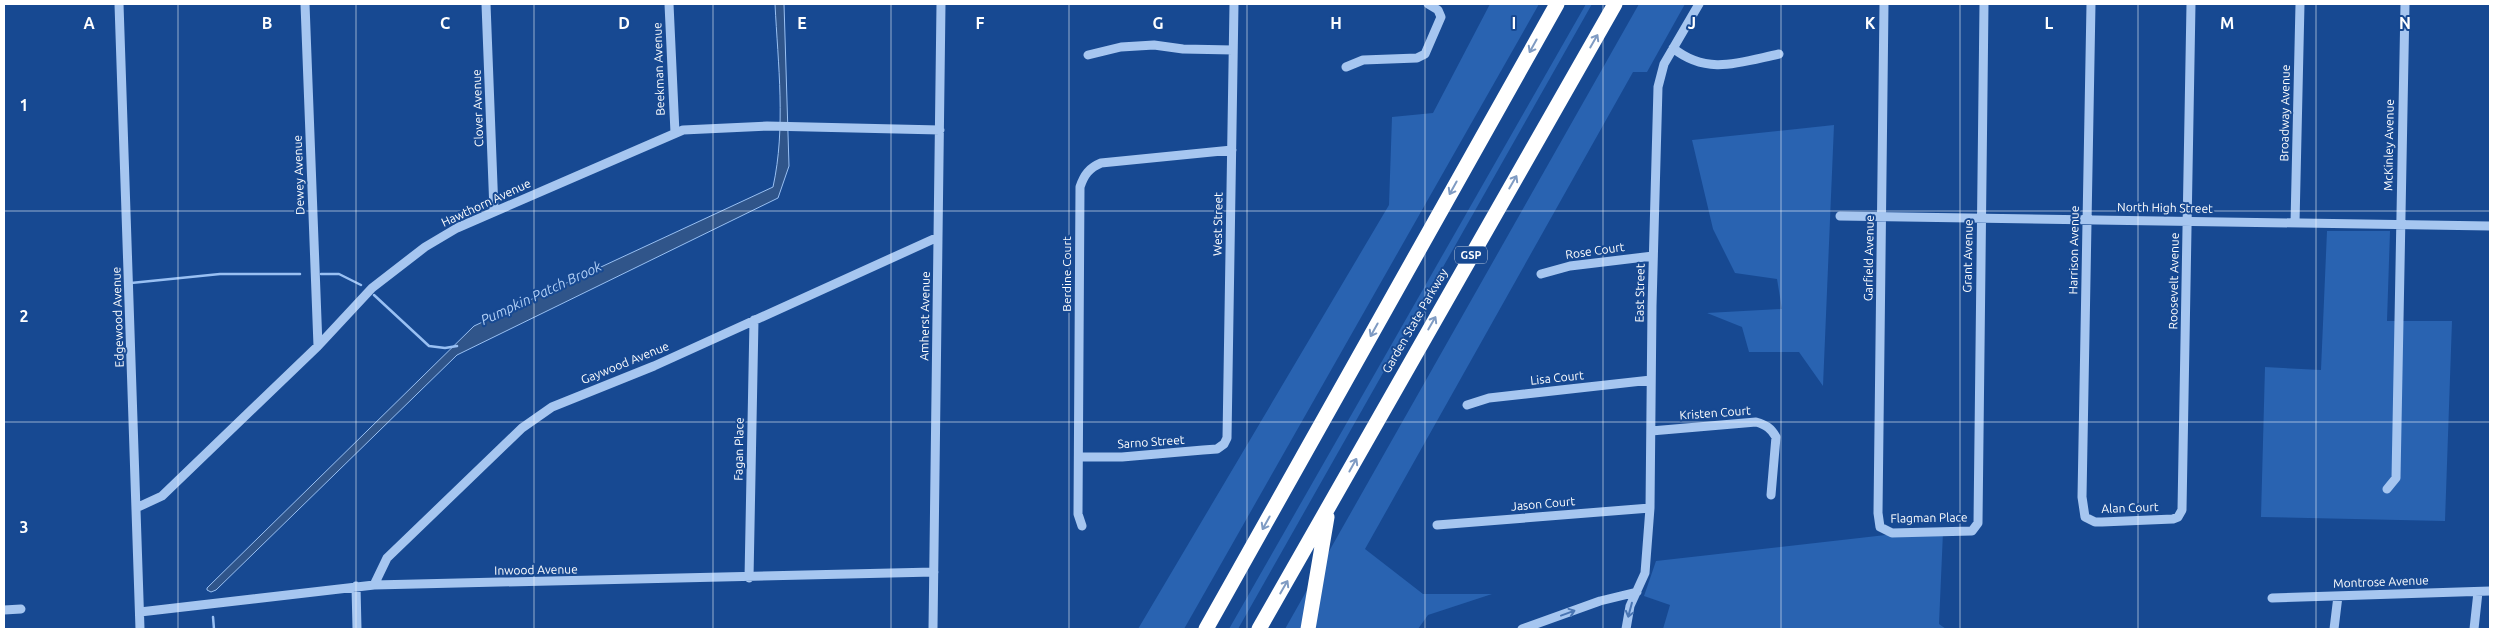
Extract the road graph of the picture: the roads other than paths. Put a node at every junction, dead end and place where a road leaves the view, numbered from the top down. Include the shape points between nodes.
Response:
1 (119, 4) edge
2 (305, 4) edge
3 (486, 4) edge
4 (669, 4) edge
5 (941, 4) edge
6 (1234, 4) edge
7 (1428, 4) edge
8 (1556, 4) edge
9 (1615, 4) edge
10 (1699, 4) edge
11 (1884, 4) edge
12 (1984, 4) edge
13 (2091, 4) edge
14 (2191, 4) edge
15 (2300, 4) edge
16 (2405, 4) edge
17 (1673, 48) junction
18 (1233, 50) junction
19 (1779, 54) dead end
20 (1088, 55) dead end
21 (1346, 66) dead end
22 (940, 130) junction
23 (674, 133) junction
24 (1232, 150) junction
25 (494, 212) junction
26 (1840, 216) dead end
27 (1882, 216) junction
28 (1981, 218) junction
29 (2087, 220) junction
30 (2187, 221) junction
31 (2295, 223) junction
32 (2400, 224) junction
33 (2490, 226) edge
34 (938, 236) junction
35 (1653, 256) junction
36 (1541, 274) dead end
37 (754, 320) junction
38 (318, 346) junction
39 (1651, 380) junction
40 (1467, 405) dead end
41 (1651, 431) junction
42 (1224, 444) joint
43 (1079, 457) junction
44 (2387, 488) dead end
45 (1770, 495) dead end
46 (2082, 497) joint
47 (2182, 500) joint
48 (136, 508) junction
49 (1329, 508) junction
50 (1650, 508) junction
51 (1978, 510) joint
52 (1878, 513) joint
53 (1438, 525) dead end
54 (1082, 526) dead end
55 (934, 572) junction
56 (749, 578) junction
57 (374, 585) junction
58 (356, 586) junction
59 (1637, 592) junction
60 (2478, 592) junction
61 (2490, 592) edge
62 (2338, 596) junction
63 (2272, 598) dead end
64 (21, 609) dead end
65 (4, 610) edge
66 (140, 612) junction
67 (140, 629) edge
68 (357, 629) edge
69 (933, 629) edge
70 (1206, 629) edge
71 (1259, 629) edge
72 (1308, 629) edge
73 (1522, 629) edge
74 (1626, 629) edge
75 (2334, 629) edge
76 (2474, 629) edge

1 - 48 street, Edgewood Avenue
2 - 38 street, Dewey Avenue
3 - 25 street, Clover Avenue
4 - 23 street, Beekman Avenue
5 - 22 street, Amherst Avenue
6 - 18 street, West Street
7 - 21 street via 1438,10 1441,17 1426,54 1417,58 1363,60
8 -> 70 highway
49 -> 9 highway, Garden State Parkway / GSP
10 - 17 street, East Street
11 - 27 street, Garfield Avenue
12 - 28 street, Grant Avenue
13 - 29 street, Harrison Avenue
14 - 30 street, Roosevelt Avenue
15 - 31 street, Broadway Avenue
16 - 32 street, McKinley Avenue
17 - 19 street via 1695,63 1707,64 1729,65
17 - 35 street, East Street via 1664,64 1658,87
18 - 20 street via 1154,45 1121,47
18 - 24 street, West Street
22 - 23 street, Hawthorn Avenue via 767,126 696,128
22 - 34 street, Amherst Avenue
23 - 25 street, Hawthorn Avenue
24 - 42 street, West Street via 1228,429
24 - 43 street, Berdine Court via 1101,163 1083,178 1080,187
25 - 38 street, Hawthorn Avenue via 457,228 398,266 372,288
26 - 27 street, North High Street
27 - 28 street, North High Street
27 - 52 street, Garfield Avenue
28 - 29 street, North High Street
28 - 51 street, Grant Avenue
29 - 30 street, North High Street
29 - 46 street, Harrison Avenue
30 - 31 street, North High Street
30 - 47 street, Roosevelt Avenue
31 - 32 street, North High Street
32 - 33 street, North High Street
32 - 44 street, McKinley Avenue via 2396,478
34 - 37 street, Gaywood Avenue
34 - 55 street, Amherst Avenue
35 - 36 street, Rose Court via 1570,266
35 - 39 street, East Street
37 - 56 street, Fagan Place
37 - 57 street, Gaywood Avenue via 654,366 563,402 539,416 522,428 387,558
38 - 48 street, Hawthorn Avenue via 162,496
39 - 40 street, Lisa Court via 1489,398
39 - 41 street, East Street
41 - 45 street, Kristen Court via 1756,422 1764,425 1776,437
41 - 50 street, East Street
42 - 43 street, Sarno Street via 1217,449 1156,455
43 - 54 street, Berdine Court via 1078,514
46 - 47 street, Alan Court via 2085,517 2094,522 2173,519 2181,514
48 - 66 street, Edgewood Avenue
71 -> 49 highway, Garden State Parkway / GSP
49 - 72 highway
50 - 53 street, Jason Court
50 - 59 street, East Street via 1644,573
51 - 52 street, Flagman Place via 1978,523 1972,531 1892,533 1880,527
55 - 56 street, Inwood Avenue
55 - 69 street, Amherst Avenue
56 - 57 street, Inwood Avenue
57 - 58 street, Inwood Avenue
58 - 66 street, Inwood Avenue
58 - 68 street
73 -> 59 street via 1600,601
59 -> 74 street, East Street via 1630,606
60 - 61 street, Montrose Avenue
60 - 62 street, Montrose Avenue
60 - 76 street
62 - 63 street, Montrose Avenue
62 - 75 street
64 - 65 street
66 - 67 street, Edgewood Avenue

